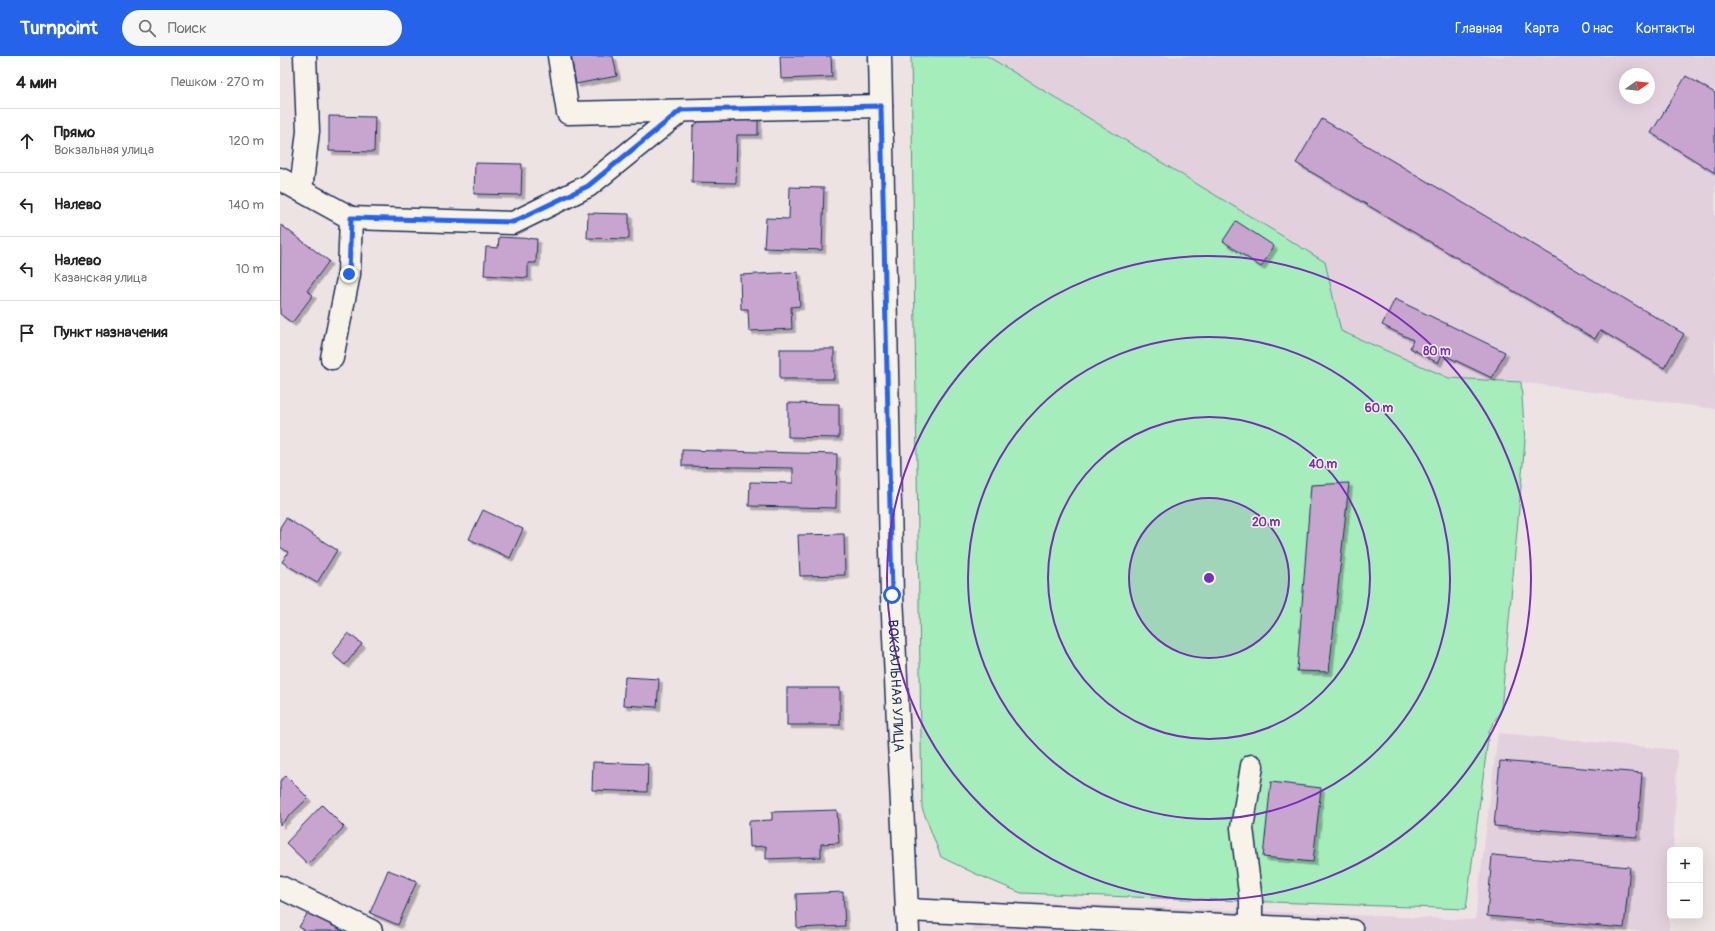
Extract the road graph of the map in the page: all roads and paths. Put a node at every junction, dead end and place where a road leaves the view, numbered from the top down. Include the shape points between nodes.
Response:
1 (306, 56) edge
2 (559, 56) edge
3 (880, 56) edge
4 (881, 106) junction
5 (681, 110) junction
6 (280, 178) edge
7 (301, 190) junction
8 (351, 218) junction
9 (332, 358) dead end
10 (1252, 766) dead end
11 (280, 887) edge
12 (907, 921) edge
13 (1251, 926) junction
14 (371, 931) edge
15 (1352, 931) edge

1 - 7 street via 308,131
2 - 5 street via 568,113
3 - 4 street, ВОКЗАЛЬНАЯ УЛИЦА
4 - 5 street
4 - 12 street, ВОКЗАЛЬНАЯ УЛИЦА via 892,595
5 - 8 street via 588,186 513,222
6 - 7 street
7 - 8 street
8 - 9 street via 349,274
10 - 13 street via 1242,828 1251,901
11 - 14 street
12 - 13 street
13 - 15 street

